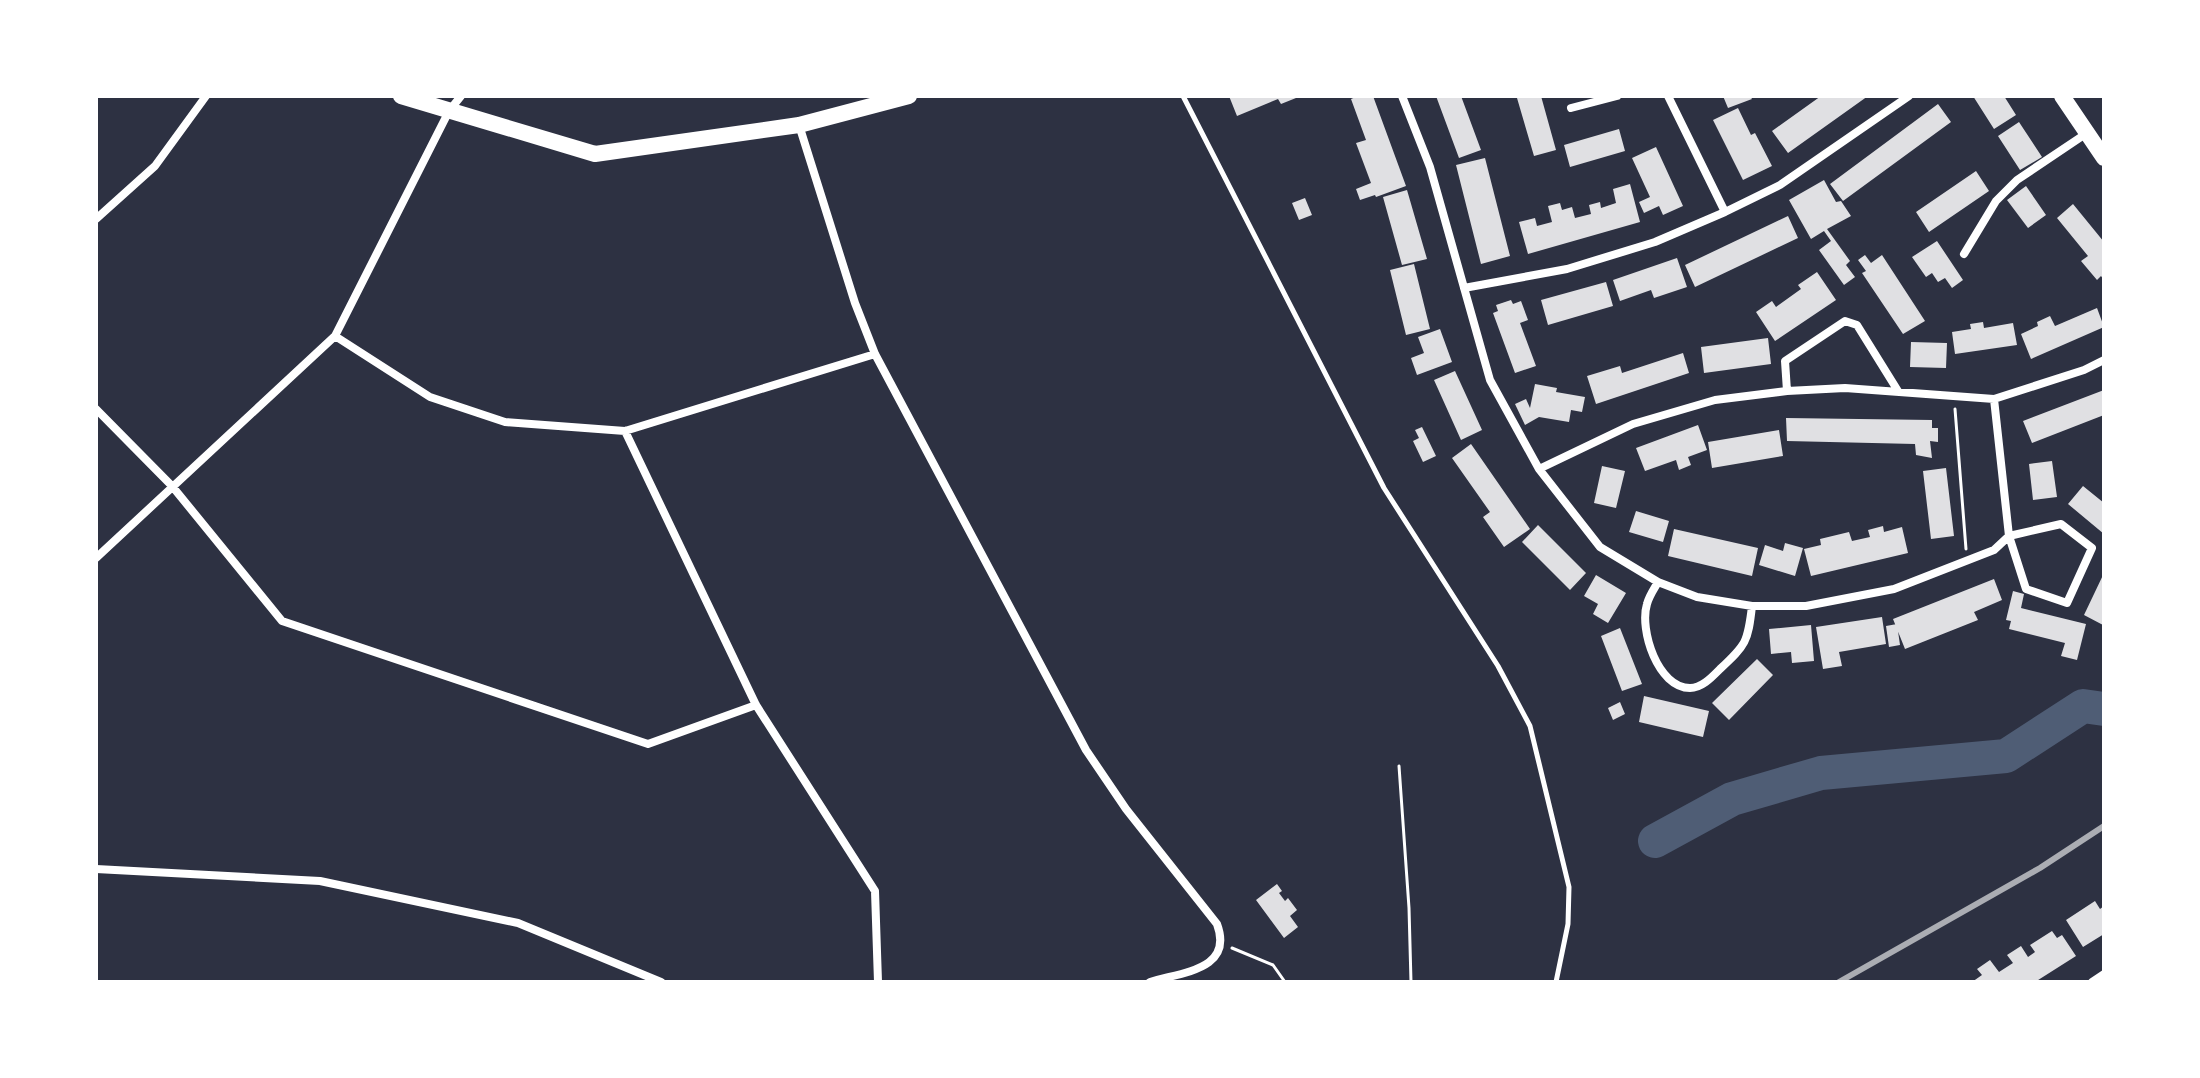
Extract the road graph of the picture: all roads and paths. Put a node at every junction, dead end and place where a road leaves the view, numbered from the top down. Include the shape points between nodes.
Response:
1 (206, 96) edge
2 (401, 96) edge
3 (423, 96) edge
4 (461, 96) edge
5 (909, 96) edge
6 (1183, 96) edge
7 (1402, 96) edge
8 (1617, 96) edge
9 (1668, 96) edge
10 (1909, 96) edge
11 (2062, 96) edge
12 (1571, 108) dead end
13 (449, 111) junction
14 (799, 125) junction
15 (2087, 133) junction
16 (2104, 157) edge
17 (1725, 212) junction
18 (96, 219) edge
19 (1964, 254) dead end
20 (1464, 288) junction
21 (335, 336) junction
22 (875, 354) junction
23 (2104, 360) edge
24 (1787, 391) junction
25 (1898, 391) junction
26 (1954, 395) junction
27 (1994, 399) junction
28 (96, 409) edge
29 (625, 431) junction
30 (1539, 469) junction
31 (172, 486) junction
32 (2009, 536) junction
33 (96, 558) edge
34 (1967, 560) junction
35 (1658, 582) junction
36 (1752, 606) junction
37 (756, 705) junction
38 (1399, 766) dead end
39 (96, 869) edge
40 (1221, 943) junction
41 (2104, 974) edge
42 (661, 982) edge
43 (878, 982) edge
44 (1150, 982) edge
45 (1285, 982) edge
46 (1411, 982) edge
47 (1556, 982) edge
48 (2092, 982) edge

1 - 18 street via 155,166
2 - 13 main road
3 - 13 main road
4 - 13 street
5 - 14 main road
6 - 47 lane via 1384,488 1498,666 1530,726 1569,887 1568,924
7 - 20 street via 1430,167
8 - 12 street
9 - 17 street
10 - 17 street via 1780,185
11 - 15 main road
13 - 14 main road via 595,154
13 - 21 street
14 - 22 street
15 - 16 main road
15 - 19 street via 2017,180 1996,201
17 - 20 street via 1655,242 1567,269
20 - 30 street via 1490,380
21 - 29 street via 430,397 505,422
21 - 31 street
22 - 29 street
22 - 40 street via 1086,750 1217,924
23 - 27 street
24 - 25 street
24 - 25 street via 1785,361 1845,321 1857,325
24 - 30 street via 1715,400 1633,424
25 - 26 street
26 - 27 street
26 - 34 path
27 - 32 street
28 - 31 street
29 - 37 street
30 - 35 street via 1600,547
31 - 33 street
31 - 37 street via 282,621 648,744
32 - 32 street via 2026,589 2067,603 2092,548 2061,524
32 - 34 street via 1994,550
34 - 36 street via 1894,589 1806,606
35 - 36 street via 1697,597
35 - 36 street via 1645,613 1647,637 1663,674 1680,686 1708,681 1738,653 1747,639
37 - 43 street via 875,891
38 - 46 path
39 - 42 street via 320,881 518,923
40 - 44 street via 1207,965
40 - 45 path via 1273,965
41 - 48 street

